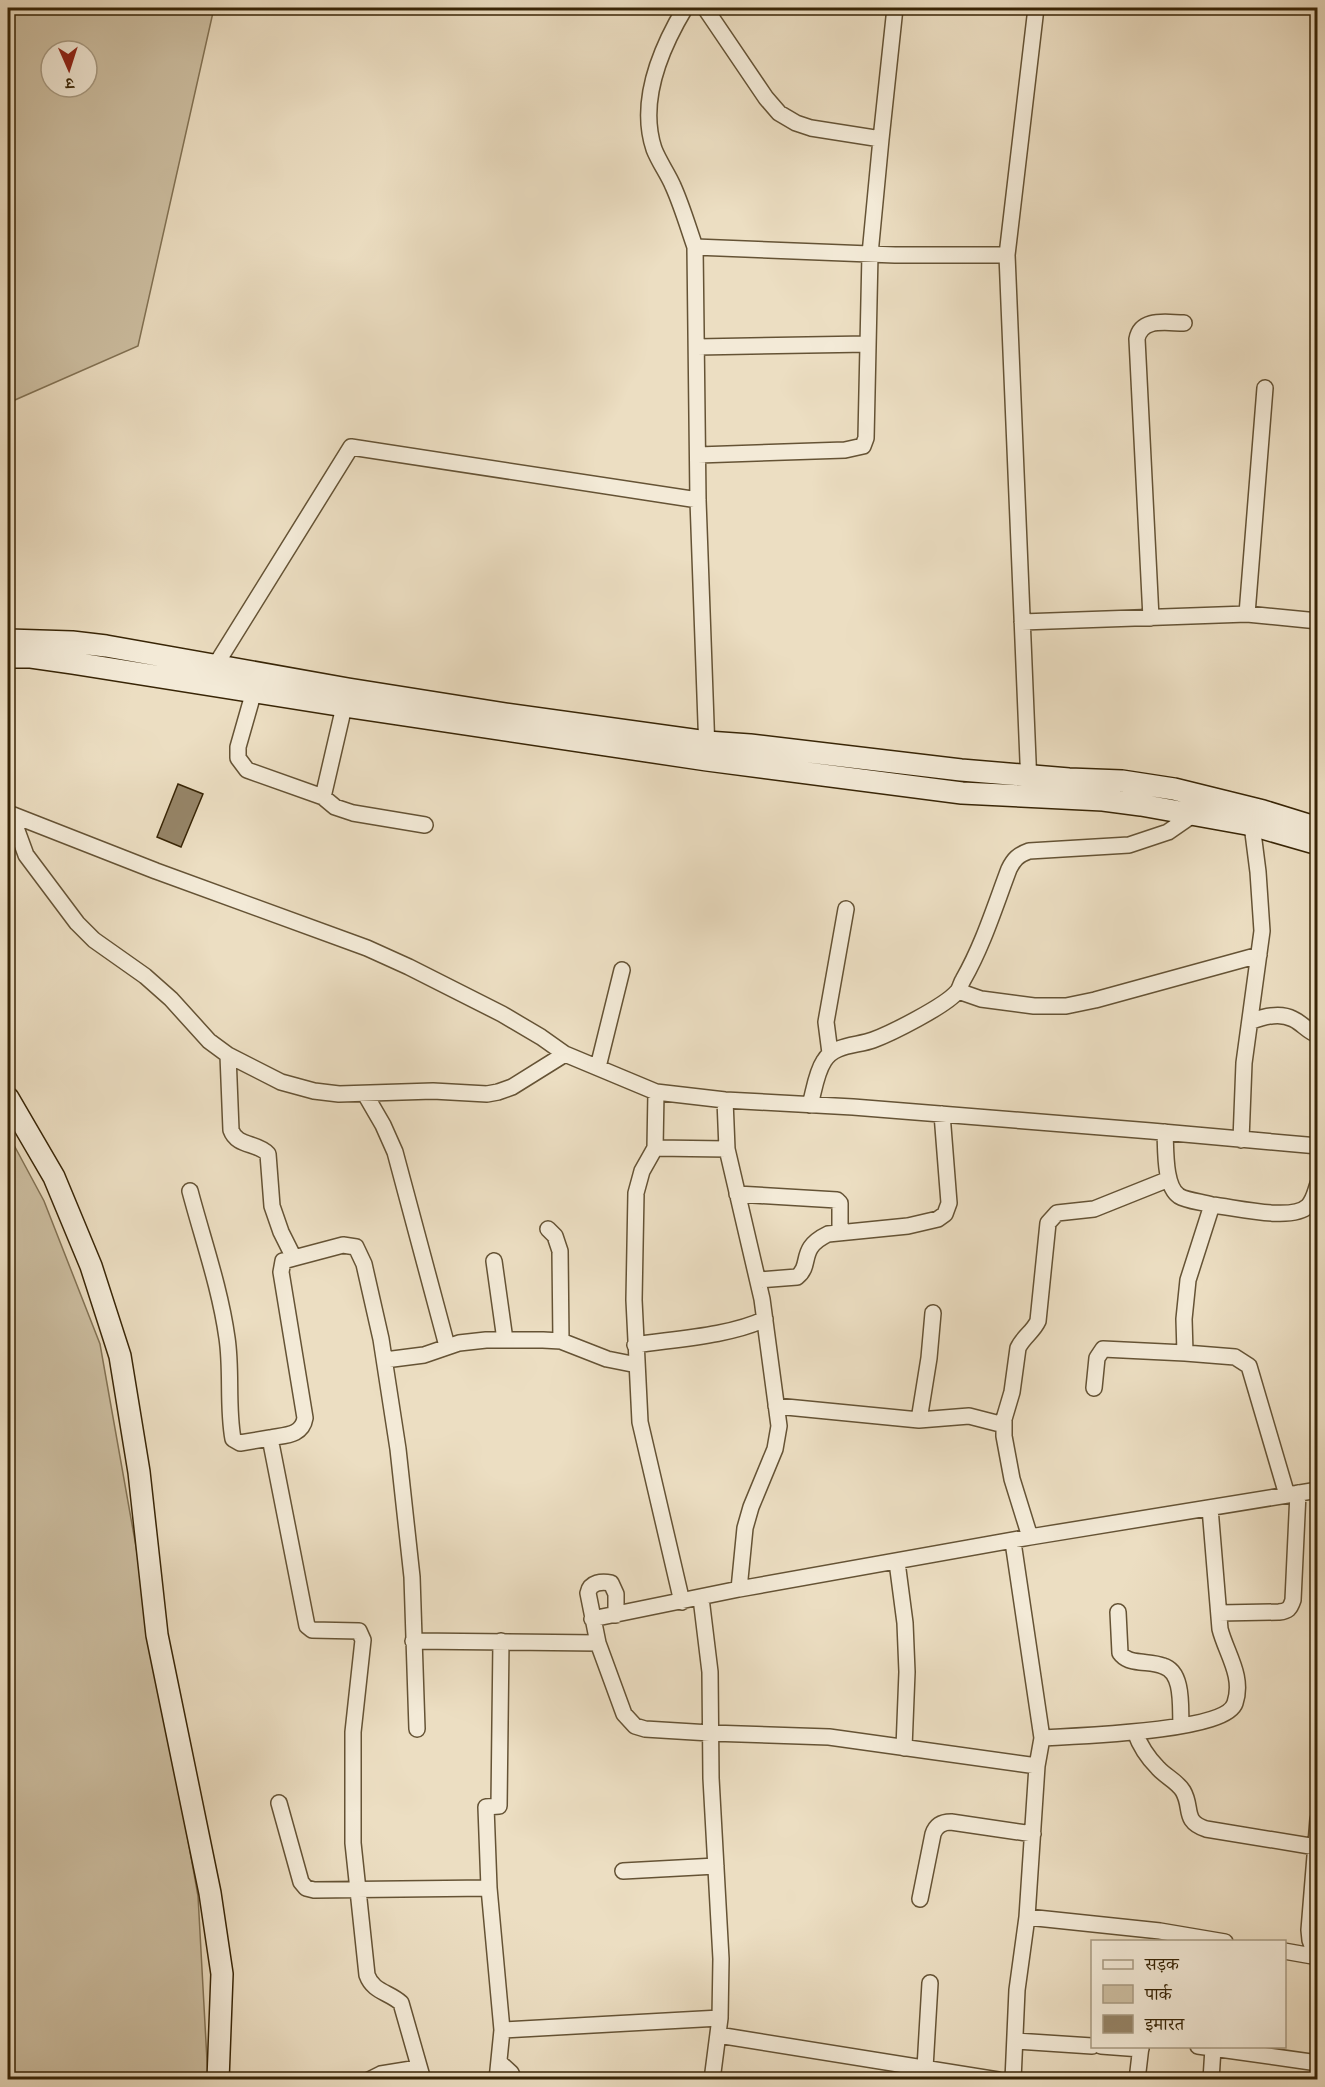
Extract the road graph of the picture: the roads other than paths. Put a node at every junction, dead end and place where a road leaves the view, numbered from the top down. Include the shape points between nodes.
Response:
1 (685, 8) edge
2 (705, 8) edge
3 (895, 8) edge
4 (1036, 8) edge
5 (881, 139) junction
6 (695, 248) junction
7 (870, 254) junction
8 (1007, 255) junction
9 (1184, 322) dead end
10 (868, 344) junction
11 (697, 347) junction
12 (1265, 388) dead end
13 (698, 455) junction
14 (698, 500) junction
15 (1247, 614) junction
16 (1151, 618) junction
17 (1317, 621) edge
18 (1022, 622) junction
19 (8, 640) edge
20 (8, 657) edge
21 (215, 666) junction
22 (254, 692) junction
23 (346, 698) junction
24 (707, 751) junction
25 (843, 767) junction
26 (1028, 775) junction
27 (323, 797) junction
28 (1029, 797) junction
29 (9, 814) edge
30 (1194, 814) junction
31 (425, 825) dead end
32 (1252, 825) junction
33 (1317, 828) edge
34 (1317, 844) edge
35 (846, 909) dead end
36 (1259, 955) junction
37 (622, 970) dead end
38 (958, 991) junction
39 (1250, 1022) junction
40 (1317, 1035) edge
41 (830, 1053) junction
42 (566, 1054) junction
43 (228, 1055) junction
44 (597, 1067) junction
45 (656, 1092) junction
46 (365, 1094) junction
47 (8, 1098) edge
48 (726, 1100) junction
49 (810, 1105) junction
50 (942, 1114) junction
51 (1165, 1132) junction
52 (1241, 1140) junction
53 (1317, 1146) edge
54 (655, 1148) junction
55 (727, 1149) junction
56 (1169, 1179) junction
57 (1317, 1184) edge
58 (190, 1191) dead end
59 (737, 1194) junction
60 (1212, 1205) junction
61 (549, 1229) dead end
62 (840, 1232) junction
63 (294, 1258) junction
64 (494, 1261) dead end
65 (758, 1280) junction
66 (933, 1313) dead end
67 (765, 1319) junction
68 (505, 1340) junction
69 (561, 1341) junction
70 (635, 1345) junction
71 (447, 1346) junction
72 (1185, 1353) junction
73 (385, 1360) junction
74 (637, 1365) junction
75 (1094, 1388) dead end
76 (776, 1406) junction
77 (919, 1420) junction
78 (1004, 1425) junction
79 (270, 1438) junction
80 (1317, 1490) edge
81 (1293, 1494) junction
82 (1210, 1508) junction
83 (1030, 1537) junction
84 (1013, 1542) junction
85 (897, 1562) junction
86 (739, 1589) junction
87 (701, 1598) junction
88 (682, 1602) junction
89 (1118, 1612) dead end
90 (1219, 1613) junction
91 (616, 1615) junction
92 (592, 1619) junction
93 (413, 1641) junction
94 (501, 1641) junction
95 (598, 1643) junction
96 (1181, 1725) junction
97 (417, 1729) dead end
98 (1135, 1732) junction
99 (710, 1733) junction
100 (1042, 1738) junction
101 (904, 1748) junction
102 (1037, 1766) junction
103 (279, 1803) dead end
104 (1317, 1820) edge
105 (1033, 1834) junction
106 (1316, 1847) junction
107 (716, 1866) junction
108 (623, 1871) dead end
109 (1315, 1879) edge
110 (489, 1888) junction
111 (357, 1890) junction
112 (920, 1899) dead end
113 (1027, 1917) junction
114 (1159, 1936) edge
115 (1212, 1940) edge
116 (1286, 1951) edge
117 (1317, 1956) edge
118 (930, 1983) dead end
119 (720, 2018) junction
120 (502, 2030) junction
121 (718, 2035) junction
122 (1015, 2041) junction
123 (1091, 2046) edge
124 (1141, 2048) edge
125 (1206, 2048) edge
126 (1213, 2048) edge
127 (500, 2062) junction
128 (1317, 2063) edge
129 (925, 2068) junction
130 (421, 2074) edge
131 (218, 2079) edge
132 (369, 2079) edge
133 (497, 2079) edge
134 (514, 2079) edge
135 (712, 2079) edge
136 (998, 2079) edge
137 (1013, 2079) edge
138 (1137, 2079) edge
139 (1211, 2079) edge

1 - 6 street via 656,69 649,129
2 - 5 street via 779,113 811,128
3 - 5 street
4 - 8 street
5 - 7 street
6 - 7 street
6 - 11 street
7 - 8 street
7 - 10 street
8 - 18 street
9 - 16 street via 1143,326 1137,339
10 - 11 street
10 - 13 street via 863,446 845,450
11 - 13 street
12 - 15 street
13 - 14 street
14 - 21 street via 351,447
14 - 24 street
15 - 16 street
15 - 17 street
16 - 18 street
18 - 26 street
19 - 21 street via 106,646
20 - 22 street via 31,657
21 - 23 street
22 - 23 street
22 - 27 street via 238,747 242,765
23 - 24 street via 506,714
23 - 27 street
24 - 25 street via 750,745
25 - 26 street
25 - 28 street via 962,793
26 - 28 street
26 - 33 street via 1174,789
27 - 31 street via 335,807 353,813
28 - 30 street via 1103,800
29 - 42 street via 399,962 517,1022
29 - 43 street via 26,855 77,923 118,959 155,984 209,1041
30 - 32 street
30 - 38 street via 1168,832 1129,845 1020,854 1009,869 976,957
32 - 34 street
32 - 36 street via 1262,931
35 - 41 street via 826,1022
36 - 38 street via 1066,1006 1024,1005 981,999
36 - 39 street
37 - 44 street
38 - 41 street via 886,1035
39 - 40 street via 1286,1017
39 - 52 street
41 - 49 street via 818,1073
42 - 44 street
42 - 46 street via 498,1092
43 - 46 street via 281,1082 314,1091
43 - 63 street via 232,1135 268,1154 272,1206
44 - 45 street
45 - 48 street
45 - 54 street
46 - 71 street via 395,1152
47 - 131 street via 54,1177 91,1266 120,1356 139,1472 157,1635 208,1882 222,1974
48 - 49 street
48 - 55 street
49 - 50 street
50 - 51 street
50 - 62 street via 949,1203 945,1214 908,1226
51 - 52 street
51 - 56 street
52 - 53 street
54 - 55 street
54 - 70 street via 642,1171 636,1193
55 - 59 street
56 - 60 street via 1180,1196
56 - 78 street via 1094,1209 1064,1210 1052,1216 1048,1223 1038,1321 1018,1348
57 - 60 street via 1307,1207 1296,1212 1282,1214
58 - 79 street via 222,1306 233,1439 240,1443
59 - 62 street via 837,1200
59 - 65 street
60 - 72 street via 1188,1280
61 - 69 street via 560,1251
62 - 65 street via 816,1239 797,1277
63 - 73 street via 344,1245 356,1247 364,1264
63 - 79 street via 283,1262 281,1272 304,1427
64 - 68 street
65 - 67 street
66 - 77 street
67 - 70 street via 728,1331
67 - 76 street
68 - 69 street
68 - 71 street
69 - 74 street via 607,1359
70 - 74 street
71 - 73 street via 424,1355
72 - 75 street via 1102,1349 1097,1358
72 - 81 street via 1235,1357 1249,1366
73 - 93 street via 409,1543
74 - 88 street via 640,1422
76 - 77 street
76 - 86 street via 778,1438 745,1528
77 - 78 street via 969,1416
78 - 83 street via 1012,1479
79 - 111 street via 307,1626 312,1630 359,1631 363,1640 353,1732
80 - 81 street
81 - 82 street
81 - 90 street via 1291,1607 1279,1612
82 - 83 street
82 - 90 street
83 - 84 street
84 - 85 street
84 - 100 street
85 - 86 street
85 - 101 street via 907,1672
86 - 87 street
87 - 88 street
87 - 99 street via 710,1672
88 - 91 street
89 - 96 street via 1120,1653 1124,1658 1166,1666 1173,1672
90 - 96 street via 1224,1646 1235,1665 1236,1702 1233,1709 1212,1720
91 - 92 street
91 - 92 street via 612,1584 594,1584 588,1593
92 - 95 street
93 - 94 street
93 - 97 street
94 - 95 street
94 - 110 street via 499,1806 486,1807
95 - 99 street via 624,1714 635,1726
96 - 98 street
98 - 100 street
98 - 106 street via 1153,1762 1185,1794 1195,1825
99 - 101 street via 829,1737
99 - 107 street
100 - 102 street
101 - 102 street
102 - 105 street
103 - 111 street via 306,1888
104 - 106 street
105 - 112 street via 951,1822 940,1824 935,1829
105 - 113 street
106 - 109 street
107 - 108 street
107 - 119 street
109 - 117 street via 1309,1930
110 - 111 street
110 - 120 street
111 - 130 street via 367,1975 376,1989 401,2003
113 - 114 street
113 - 122 street
114 - 115 street
116 - 117 street
118 - 129 street
119 - 120 street
119 - 121 street
120 - 127 street
121 - 129 street
121 - 135 street
122 - 123 street
122 - 137 street
124 - 138 street
125 - 139 street
126 - 128 street
127 - 133 street
127 - 134 street
129 - 136 street
130 - 132 street via 381,2073

